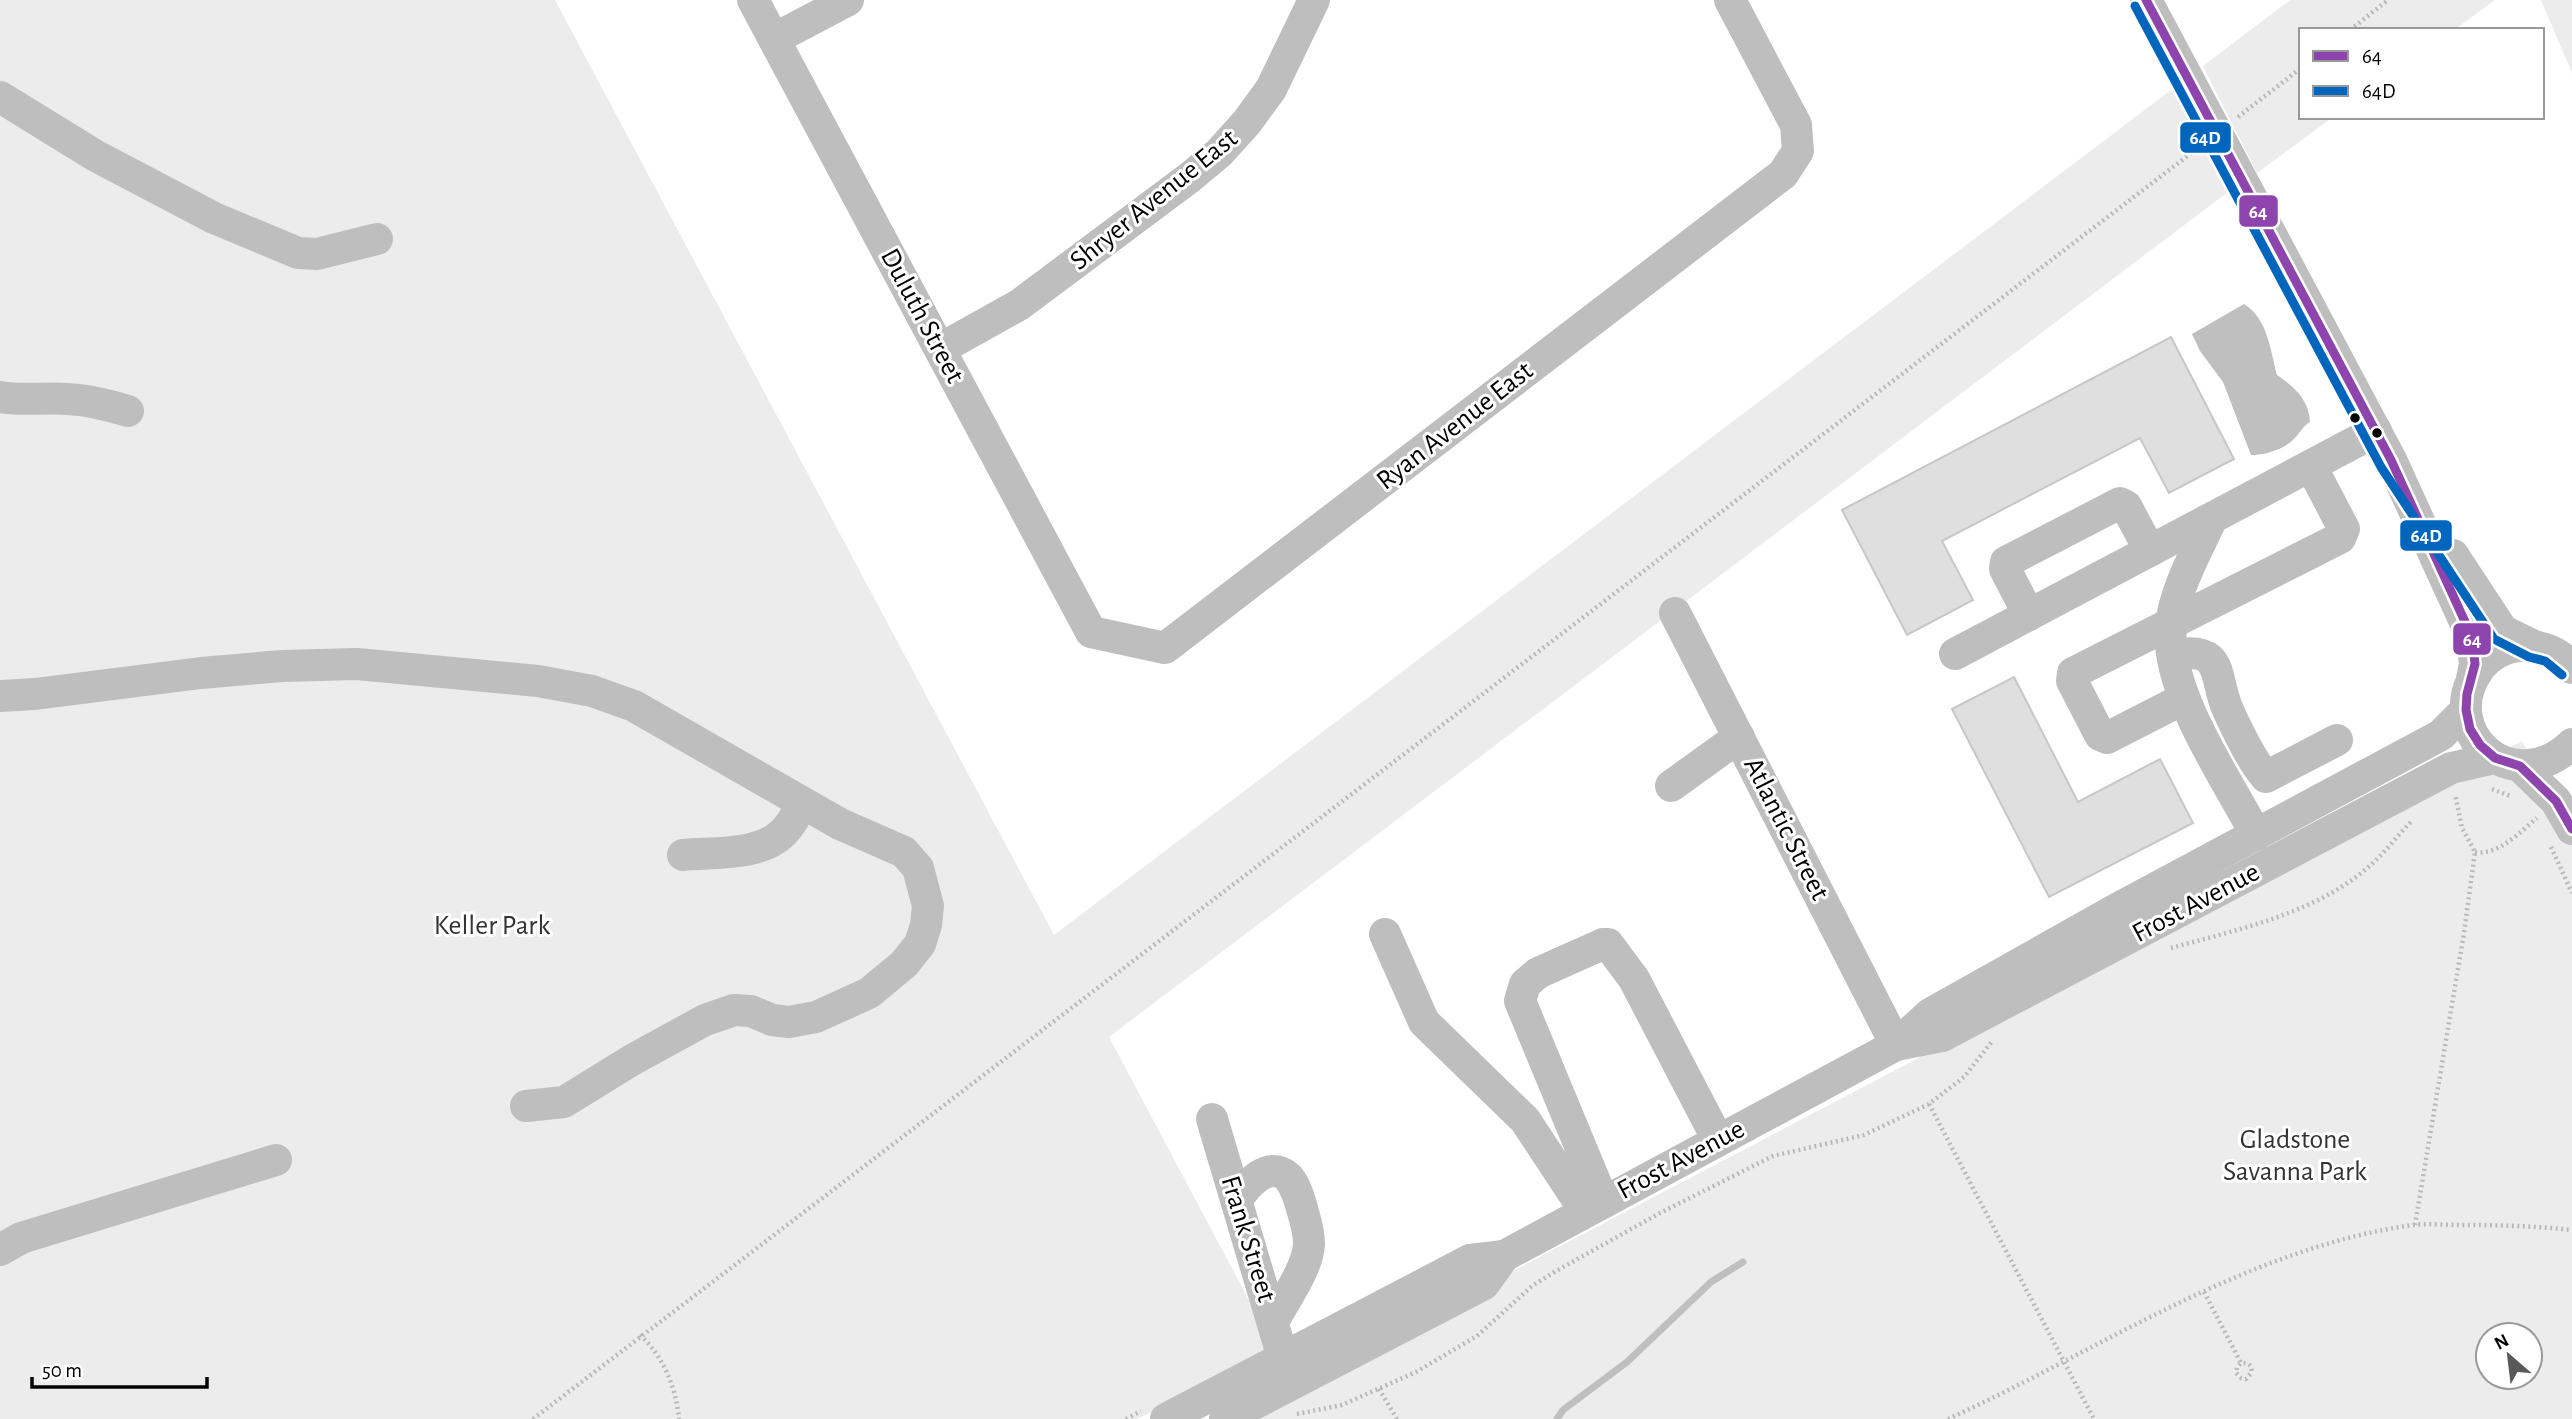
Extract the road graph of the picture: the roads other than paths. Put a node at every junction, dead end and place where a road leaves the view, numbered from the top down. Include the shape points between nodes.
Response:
1 (754, 0) edge
2 (848, 0) edge
3 (1314, 0) edge
4 (1730, 0) edge
5 (2146, 0) edge
6 (774, 39) junction
7 (0, 97) edge
8 (377, 239) dead end
9 (940, 349) junction
10 (0, 397) edge
11 (128, 411) dead end
12 (2376, 431) junction
13 (2391, 460) junction
14 (2311, 466) junction
15 (2211, 520) junction
16 (2150, 551) junction
17 (1675, 613) dead end
18 (2029, 615) junction
19 (1091, 632) joint
20 (2172, 640) junction
21 (1955, 654) dead end
22 (2557, 654) edge
23 (2472, 679) junction
24 (0, 696) edge
25 (2183, 699) junction
26 (2466, 710) junction
27 (1739, 737) junction
28 (2572, 744) edge
29 (2508, 762) junction
30 (1671, 786) dead end
31 (2341, 789) junction
32 (802, 803) junction
33 (2554, 834) edge
34 (2256, 835) junction
35 (682, 855) dead end
36 (1385, 934) dead end
37 (1896, 1045) junction
38 (526, 1106) dead end
39 (1212, 1119) dead end
40 (1718, 1140) junction
41 (276, 1160) dead end
42 (1237, 1200) junction
43 (1594, 1206) junction
44 (0, 1250) edge
45 (1504, 1256) junction
46 (1273, 1322) junction
47 (1283, 1358) junction
48 (1166, 1419) edge
49 (1225, 1419) edge

1 - 6 street, Duluth Street
2 - 6 street
3 - 9 street, Shryer Avenue East via 1271,89 1219,153 1028,298
4 - 19 street, Ryan Avenue East via 1797,125 1798,151 1783,174 1166,648
5 - 12 street
6 - 9 street, Duluth Street
7 - 8 street via 96,156 214,218 298,253 317,254
9 - 19 street, Duluth Street
10 - 11 street via 96,401
12 - 13 street
12 - 14 street
13 - 22 street via 2503,631
13 - 23 street via 2472,637
14 - 15 street
14 - 20 street via 2344,534
15 - 16 street
15 - 20 street via 2182,583
16 - 18 street
16 - 18 street via 2120,503 2006,562 2005,569
17 - 27 street, Atlantic Street
18 - 21 street
20 - 25 street
20 - 25 street via 2073,673 2072,681 2101,735 2107,738
20 - 31 street via 2213,664 2227,708 2266,777 2328,745
22 - 23 street via 2515,647 2483,664
23 - 26 street
24 - 32 street via 201,673 357,664 538,681 592,691 634,706
25 - 34 street
26 - 29 street via 2480,746
26 - 31 street, Frost Avenue via 2441,735
27 - 30 street
27 - 37 street, Atlantic Street
28 - 29 street, Frost Avenue via 2541,765
29 - 33 street via 2556,802
29 - 37 street, Frost Avenue via 2451,768 1942,1036
31 - 34 street, Frost Avenue
32 - 35 street via 778,838 763,845
32 - 38 street via 904,852 918,868 928,906 926,925 920,944 904,964 869,993 816,1017 789,1022 734,1010 705,1020 564,1102
34 - 37 street, Frost Avenue via 1930,1014
36 - 43 street via 1424,1022 1525,1120
37 - 40 street, Frost Avenue
39 - 42 street, Frank Street
40 - 43 street, Frost Avenue
40 - 43 street via 1634,979 1608,944 1538,973 1525,984 1520,1001
41 - 44 street via 21,1238
42 - 46 street, Frank Street
42 - 46 street via 1247,1184 1274,1171 1287,1175 1301,1204 1309,1243 1307,1258
43 - 45 street, Frost Avenue
45 - 47 street, Frost Avenue via 1470,1260
45 - 49 street, Frost Avenue via 1484,1284
46 - 47 street, Frank Street
47 - 48 street, Frost Avenue

